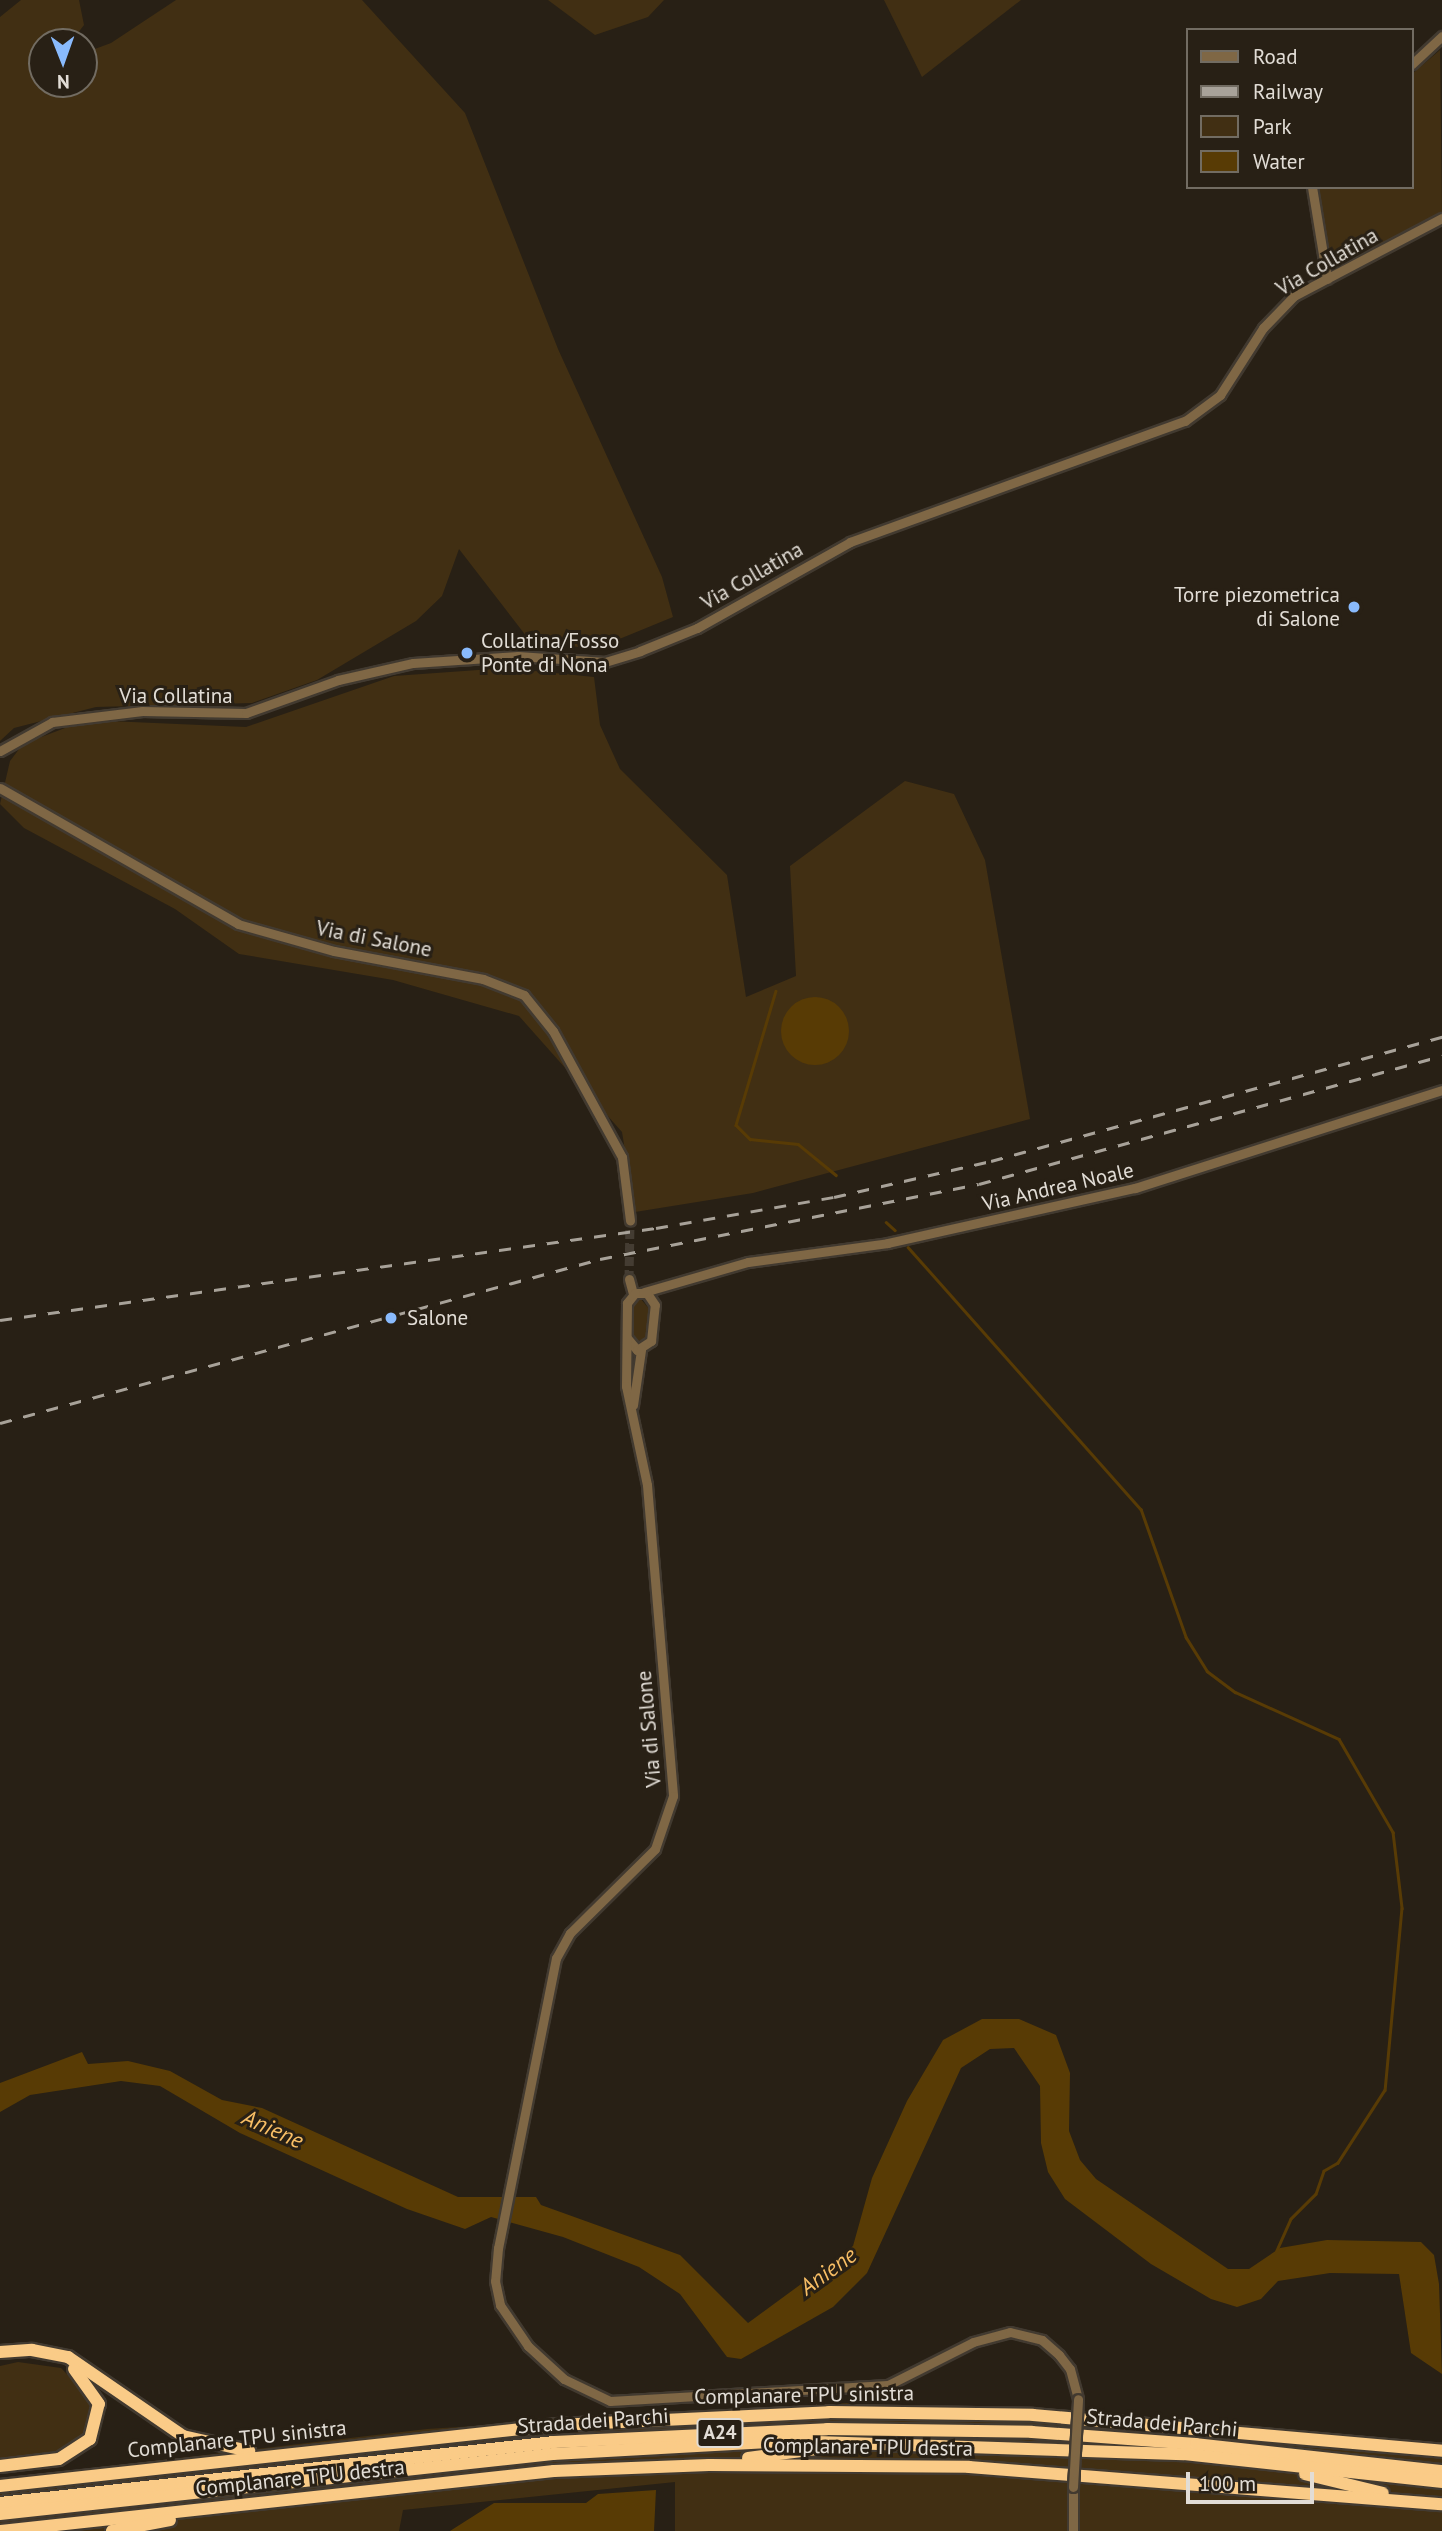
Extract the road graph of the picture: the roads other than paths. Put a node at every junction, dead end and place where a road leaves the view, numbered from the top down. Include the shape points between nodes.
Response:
1 (1442, 36) edge
2 (1414, 62) edge
3 (1312, 189) edge
4 (1442, 218) edge
5 (1327, 279) junction
6 (0, 751) edge
7 (0, 788) edge
8 (1442, 1090) edge
9 (630, 1220) tunnel mouth
10 (629, 1279) tunnel mouth
11 (673, 1282) junction
12 (644, 1292) junction
13 (633, 1294) junction
14 (655, 1305) junction
15 (627, 1338) junction
16 (641, 1350) junction
17 (632, 1414) junction
18 (0, 2353) edge
19 (0, 2360) edge
20 (67, 2361) junction
21 (904, 2443) junction
22 (317, 2449) junction
23 (1442, 2451) edge
24 (1184, 2454) junction
25 (0, 2466) edge
26 (607, 2468) junction
27 (1442, 2471) edge
28 (1442, 2482) edge
29 (0, 2486) edge
30 (0, 2503) edge
31 (251, 2504) junction
32 (1442, 2504) edge
33 (0, 2514) edge
34 (1, 2531) edge
35 (112, 2531) edge
36 (1073, 2531) edge

1 - 2 street
3 - 5 street
4 - 5 street, Via Collatina
5 - 6 street, Via Collatina via 1274,314 1220,396 1185,421 850,542 697,628 640,651 605,662 518,656 413,663 338,680 246,713 142,711 52,722
7 - 9 street, Via di Salone via 214,914 334,951 455,972 517,991 552,1031 618,1150
8 - 11 street, Via Andrea Noale via 1135,1188 888,1243 748,1262
10 - 13 street, Via di Salone
11 - 12 street, Via Andrea Noale
11 - 14 street
12 - 13 street
12 - 14 street
13 - 15 street, Via di Salone
14 - 16 street, Via di Salone via 651,1341
15 - 16 street via 632,1348
15 - 17 street, Via di Salone via 626,1386
16 - 17 street, Via di Salone
17 - 36 street, Via di Salone, bridge via 647,1485 673,1797 655,1849 570,1933 556,1958 513,2162 498,2248 496,2295 511,2326 564,2379 597,2398 633,2402 888,2385 973,2342 1010,2332 1042,2340 1070,2369 1078,2399
18 - 20 highway via 32,2350
19 - 20 highway via 34,2356
20 - 22 highway via 166,2426 202,2444 237,2450
20 - 25 highway via 96,2394 97,2424 90,2439 59,2459
21 - 24 highway, Strada dei Parchi / A24
21 - 26 highway
21 - 33 highway, Strada dei Parchi / A24 via 787,2441 553,2454
22 - 23 highway, Complanare TPU sinistra via 557,2425 829,2412 1033,2415
22 - 29 highway, Complanare TPU sinistra
24 - 28 highway, Strada dei Parchi / A24
24 - 32 highway
26 - 31 highway, Complanare TPU destra
26 - 32 highway, Complanare TPU destra via 969,2467
27 - 30 highway, Strada dei Parchi / A24 via 1032,2432 827,2429 554,2442
31 - 34 highway, Complanare TPU destra
31 - 35 highway

